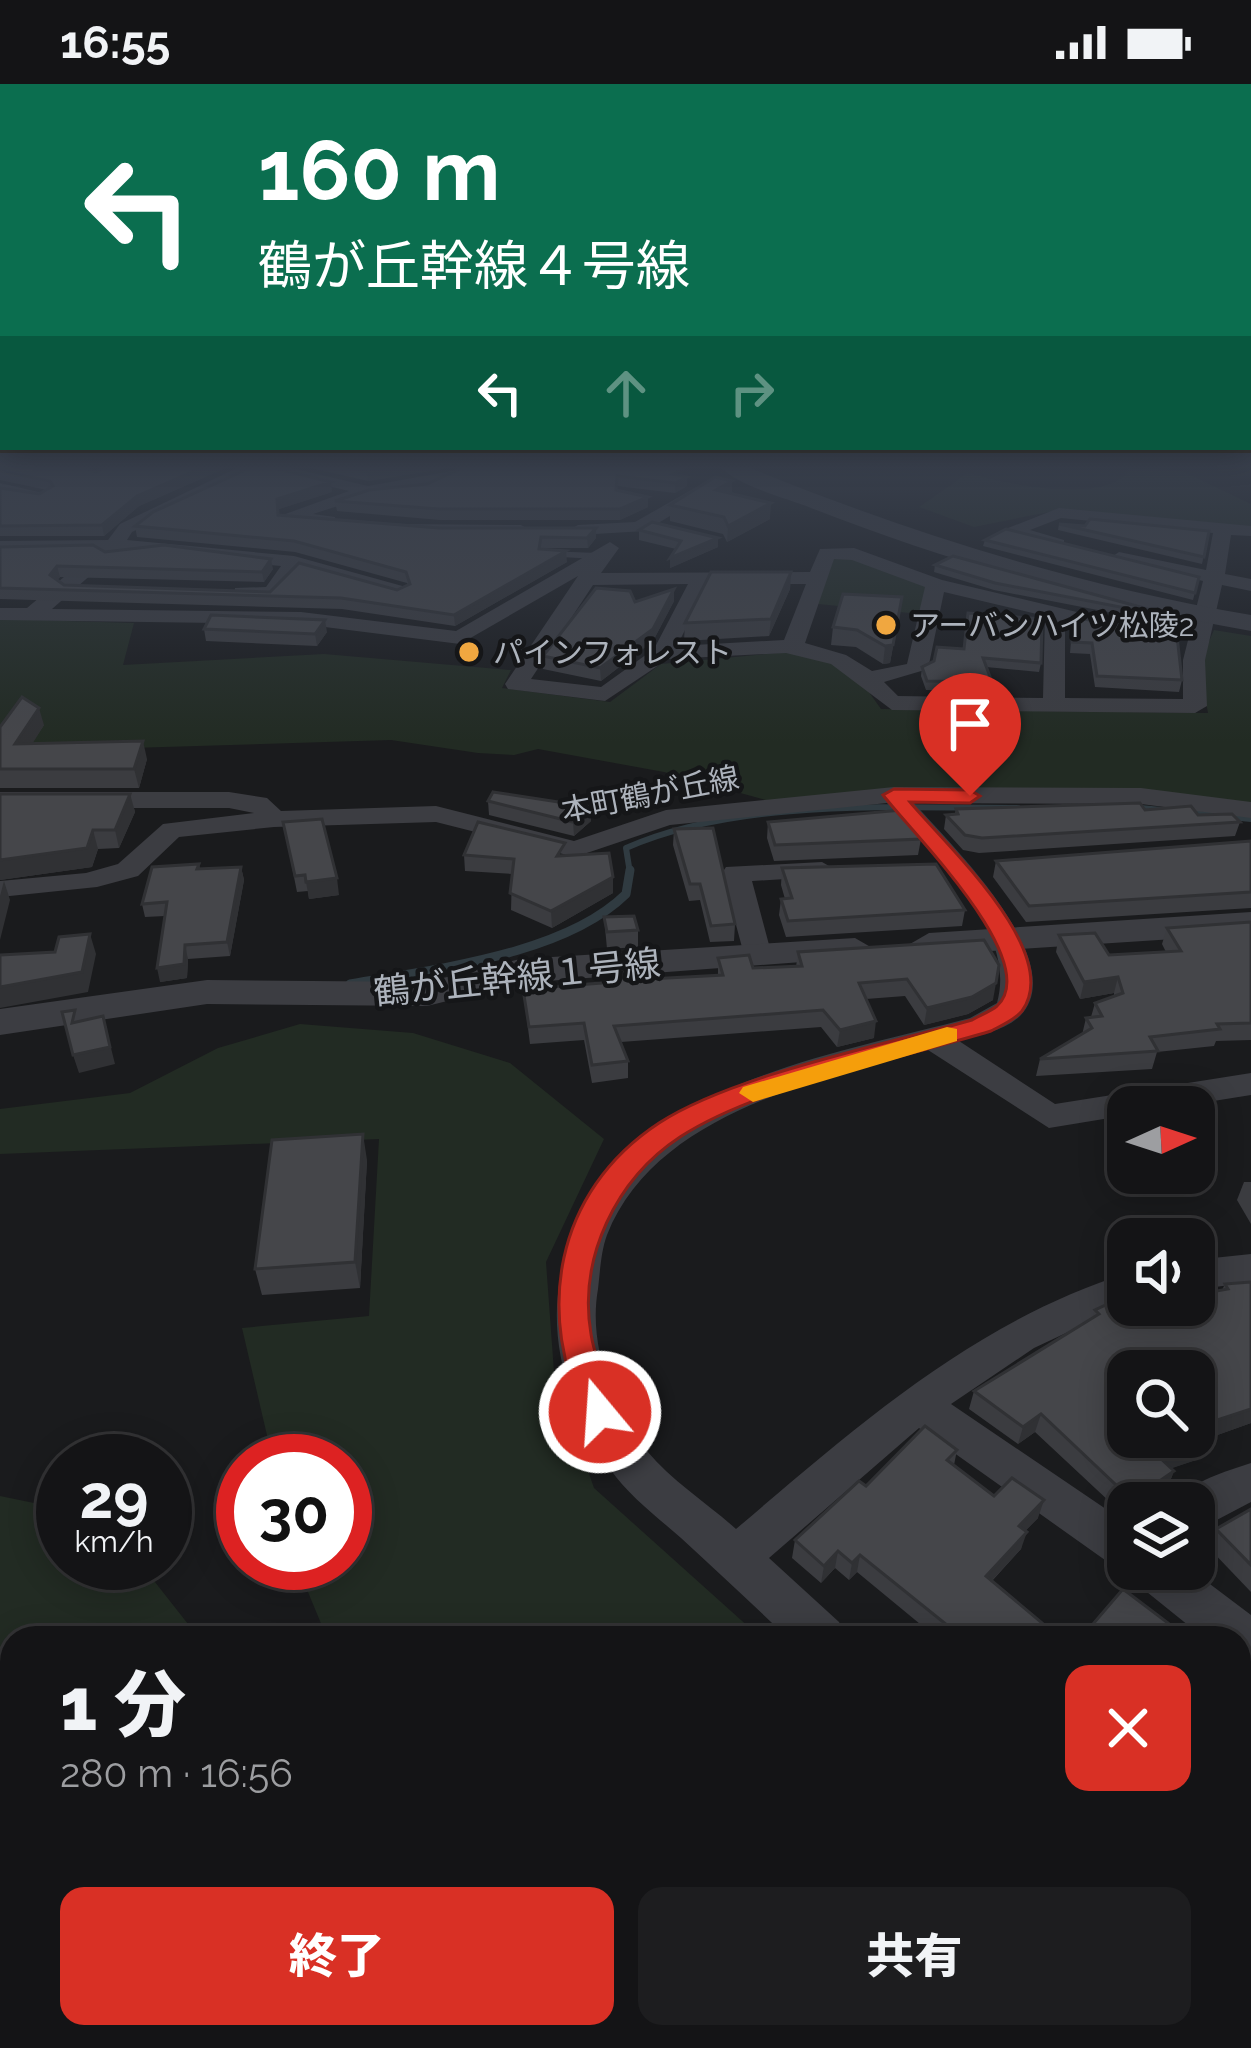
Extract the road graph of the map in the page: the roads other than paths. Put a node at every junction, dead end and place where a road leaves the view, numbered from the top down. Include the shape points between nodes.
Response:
1 (99, 559) edge
2 (270, 559) edge
3 (592, 559) edge
4 (599, 559) edge
5 (825, 559) edge
6 (867, 559) edge
7 (966, 559) edge
8 (990, 559) edge
9 (1121, 559) edge
10 (1217, 559) edge
11 (294, 562) junction
12 (701, 578) junction
13 (817, 578) junction
14 (1212, 578) junction
15 (585, 579) junction
16 (936, 584) junction
17 (1251, 584) edge
18 (67, 585) junction
19 (90, 586) edge
20 (229, 591) edge
21 (400, 591) edge
22 (0, 614) edge
23 (31, 615) junction
24 (1055, 617) junction
25 (1251, 619) edge
26 (1194, 625) junction
27 (1148, 632) edge
28 (793, 646) junction
29 (663, 653) junction
30 (871, 678) junction
31 (1054, 705) junction
32 (0, 800) edge
33 (900, 803) junction
34 (1251, 810) edge
35 (274, 819) junction
36 (996, 864) edge
37 (953, 867) junction
38 (910, 868) edge
39 (844, 870) edge
40 (0, 889) edge
41 (1251, 923) edge
42 (1007, 939) junction
43 (757, 956) junction
44 (0, 1022) edge
45 (934, 1039) junction
46 (1251, 1084) edge
47 (1251, 1268) edge
48 (1215, 1272) edge
49 (1107, 1295) edge
50 (919, 1405) junction
51 (1251, 1482) edge
52 (1215, 1496) edge
53 (1107, 1535) edge
54 (736, 1558) junction
55 (1181, 1590) edge
56 (809, 1626) edge
57 (1227, 1626) edge

1 - 18 street
2 - 11 street
3 - 23 street via 460,638 301,618
4 - 15 street
5 - 13 street
6 - 16 street
7 - 26 street
8 - 26 street
9 - 14 street
10 - 14 street
11 - 20 street via 272,593
11 - 21 street
12 - 13 street
12 - 15 street
12 - 29 street
13 - 28 street
14 - 17 street
14 - 26 street
15 - 29 street via 516,683 605,694
16 - 24 street
16 - 30 street via 917,669
18 - 19 street
18 - 23 street
22 - 23 street
24 - 27 street
24 - 31 street
25 - 26 street
26 - 31 street via 1195,706
28 - 29 street
28 - 30 street via 842,656
30 - 31 street via 892,703
32 - 35 street, 本町鶴が丘線 via 229,800 258,803
33 - 34 street, 本町鶴が丘線 via 1141,796
33 - 35 street, 本町鶴が丘線 via 666,818 575,849 436,814
33 - 37 street
35 - 40 street via 172,830 128,870
36 - 37 street
37 - 38 street
37 - 42 street
39 - 43 street via 736,873
41 - 42 street, 鶴が丘幹線１号線
42 - 43 street, 鶴が丘幹線１号線
42 - 45 street via 1020,983 1010,1009
43 - 44 street, 鶴が丘幹線１号線 via 520,971 427,994 207,992
45 - 46 street via 1049,1116
45 - 54 street via 745,1096 669,1130 594,1211 575,1262 574,1334 600,1412 632,1466
47 - 48 street
49 - 50 street via 1013,1338
50 - 53 street
50 - 54 street
51 - 52 street
54 - 56 street
55 - 57 street

